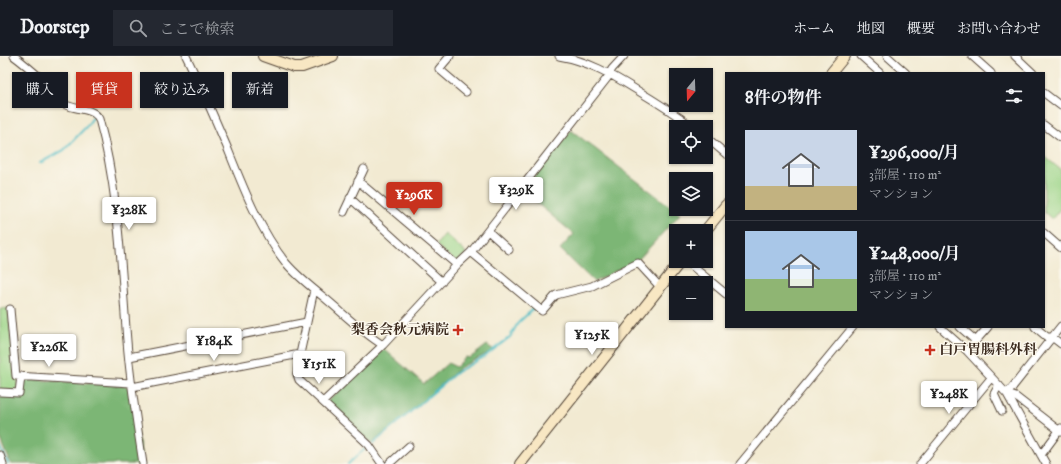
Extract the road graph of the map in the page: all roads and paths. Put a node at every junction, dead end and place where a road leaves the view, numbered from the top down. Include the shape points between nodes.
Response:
1 (14, 56) edge
2 (186, 56) edge
3 (263, 56) edge
4 (334, 56) edge
5 (450, 56) edge
6 (559, 56) edge
7 (624, 56) edge
8 (845, 56) edge
9 (861, 56) edge
10 (887, 56) edge
11 (972, 56) edge
12 (1015, 56) edge
13 (279, 59) edge
14 (832, 72) edge
15 (879, 72) edge
16 (905, 72) edge
17 (991, 72) edge
18 (1032, 72) edge
19 (610, 74) junction
20 (466, 92) dead end
21 (1045, 96) edge
22 (1061, 106) edge
23 (684, 120) edge
24 (1045, 126) edge
25 (1061, 138) edge
26 (713, 143) edge
27 (725, 153) edge
28 (364, 170) dead end
29 (358, 181) junction
30 (350, 198) junction
31 (725, 206) edge
32 (344, 212) dead end
33 (711, 224) edge
34 (488, 231) junction
35 (1045, 234) edge
36 (1061, 248) edge
37 (509, 250) dead end
38 (471, 252) junction
39 (457, 265) junction
40 (675, 268) edge
41 (694, 268) edge
42 (442, 282) junction
43 (660, 287) junction
44 (314, 290) junction
45 (725, 293) edge
46 (10, 309) dead end
47 (307, 322) junction
48 (1061, 326) edge
49 (852, 328) edge
50 (941, 328) edge
51 (961, 328) edge
52 (987, 328) edge
53 (1036, 328) edge
54 (1052, 338) junction
55 (976, 341) junction
56 (383, 344) junction
57 (1061, 344) edge
58 (966, 351) junction
59 (300, 354) junction
60 (129, 358) junction
61 (21, 376) junction
62 (992, 378) junction
63 (132, 385) junction
64 (999, 385) junction
65 (0, 392) edge
66 (1007, 394) junction
67 (324, 402) junction
68 (1002, 411) dead end
69 (1060, 430) edge
70 (409, 446) dead end
71 (0, 456) edge
72 (1041, 456) junction
73 (4, 464) edge
74 (143, 464) edge
75 (382, 464) edge
76 (389, 464) edge
77 (520, 464) edge
78 (740, 464) edge
79 (920, 464) edge
80 (1046, 464) edge

1 - 60 street via 46,83 65,105 94,112 99,119 109,163 120,237
2 - 44 street via 257,217 286,263
3 - 13 street
4 - 13 street via 302,67 294,67
5 - 20 street via 439,69
6 - 19 street via 576,59
7 - 19 street
8 - 14 street
9 - 15 street
10 - 16 street
11 - 17 street
12 - 18 street
19 - 23 street
19 - 34 street
21 - 22 street
24 - 25 street
26 - 27 street
28 - 29 street
29 - 30 street
29 - 39 street
30 - 32 street
30 - 42 street
31 - 33 street
34 - 37 street
34 - 38 street
35 - 36 street
38 - 39 street
38 - 43 street via 542,311 556,295 592,286 638,263
39 - 42 street
40 - 43 street
41 - 45 street
42 - 56 street
43 - 77 street
44 - 47 street
44 - 56 street via 369,337
46 - 61 street via 16,376
47 - 59 street
47 - 60 street
48 - 54 street
49 - 78 street
50 - 58 street
51 - 55 street
52 - 55 street
53 - 54 street
54 - 57 street
54 - 66 street
55 - 58 street
56 - 67 street
58 - 62 street
59 - 63 street
59 - 67 street via 297,374 299,380
60 - 63 street
61 - 63 street
61 - 65 street via 20,393
62 - 64 street
62 - 79 street
63 - 74 street
64 - 66 street
64 - 68 street via 994,394
66 - 69 street via 1016,397
66 - 72 street
67 - 75 street via 369,445
69 - 72 street
70 - 76 street
71 - 73 street
72 - 80 street

